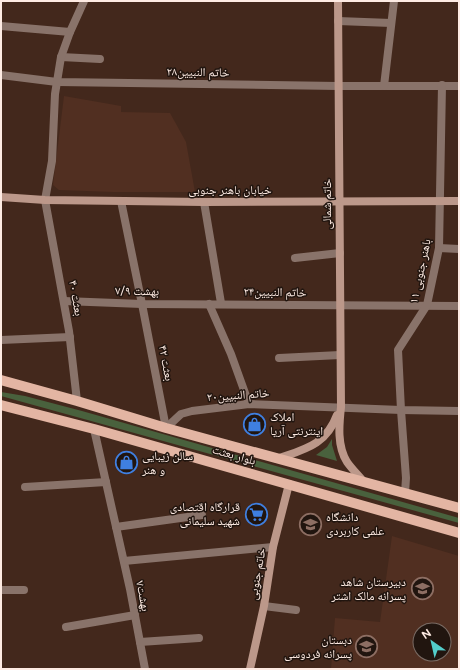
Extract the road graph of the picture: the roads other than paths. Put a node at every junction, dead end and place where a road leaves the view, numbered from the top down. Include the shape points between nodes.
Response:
1 (84, 1) edge
2 (338, 1) edge
3 (394, 1) edge
4 (338, 21) junction
5 (391, 23) junction
6 (1, 26) edge
7 (70, 32) junction
8 (61, 57) junction
9 (100, 59) dead end
10 (1, 74) edge
11 (57, 82) junction
12 (442, 85) junction
13 (338, 86) junction
14 (384, 86) junction
15 (459, 86) edge
16 (1, 197) edge
17 (45, 200) junction
18 (121, 201) junction
19 (440, 201) junction
20 (459, 201) edge
21 (204, 202) junction
22 (340, 202) junction
23 (439, 248) junction
24 (459, 249) edge
25 (340, 253) junction
26 (295, 258) dead end
27 (64, 301) junction
28 (221, 303) junction
29 (142, 304) junction
30 (209, 304) junction
31 (340, 305) junction
32 (426, 305) junction
33 (459, 306) edge
34 (70, 337) junction
35 (1, 340) edge
36 (340, 355) junction
37 (280, 358) dead end
38 (1, 380) edge
39 (77, 401) junction
40 (249, 404) junction
41 (1, 405) edge
42 (341, 407) junction
43 (401, 410) junction
44 (459, 411) edge
45 (166, 428) junction
46 (94, 429) junction
47 (277, 459) junction
48 (363, 481) junction
49 (106, 482) junction
50 (289, 484) junction
51 (25, 487) dead end
52 (405, 493) junction
53 (459, 508) edge
54 (202, 515) dead end
55 (116, 527) junction
56 (459, 533) edge
57 (274, 547) junction
58 (124, 561) junction
59 (1, 590) edge
60 (24, 590) dead end
61 (264, 606) junction
62 (296, 610) dead end
63 (135, 615) junction
64 (66, 627) dead end
65 (199, 638) dead end
66 (140, 642) junction
67 (145, 669) edge
68 (250, 669) edge

1 - 7 street
2 - 4 street, خاتم شمالی
3 - 5 street
4 - 5 street
4 - 13 street, خاتم شمالی
5 - 14 street
6 - 7 street
7 - 8 street
8 - 9 street
8 - 11 street
10 - 11 street, خاتم النبیین۲۸
11 - 13 street, خاتم النبیین۲۸
11 - 17 street via 52,160
12 - 14 street, خاتم النبیین۲۸
12 - 15 street, خاتم النبیین۲۸
12 - 19 street, باهنر جنوبی ۱۱
13 - 14 street, خاتم النبیین۲۸
13 - 22 street, خاتم شمالی
16 - 17 street, خیابان باهنر جنوبی
17 - 18 street, خیابان باهنر جنوبی
17 - 27 street, بعثت ۴۰
18 - 21 street, خیابان باهنر جنوبی
18 - 29 street, بعثت ۴۲
19 - 20 street, خیابان باهنر جنوبی
19 - 22 street, خیابان باهنر جنوبی
19 - 23 street, باهنر جنوبی ۱۱
21 - 22 street, خیابان باهنر جنوبی
21 - 28 street
22 - 25 street, خاتم شمالی
23 - 24 street
23 - 32 street, باهنر جنوبی ۱۱
25 - 26 street
25 - 31 street, خاتم شمالی
27 - 29 street, بهشت ۷/۹
27 - 34 street, بعثت ۴۰
28 - 30 street, خاتم النبیین۲۴
28 - 31 street, خاتم النبیین۲۴
29 - 30 street, بهشت ۷/۹
29 - 45 street, بعثت ۴۲
30 - 40 street
31 - 32 street, خاتم النبیین۲۴
31 - 36 street, خاتم شمالی
32 - 33 street, خاتم النبیین۲۴
32 - 43 street, باهنر جنوبی ۱۱ via 398,350
34 - 35 street
34 - 39 street, بعثت ۴۰
36 - 37 street
36 - 42 street, خاتم شمالی
38 - 39 main road, بلوار بعثت
39 - 45 main road, بلوار بعثت
40 - 42 street, خاتم النبیین۲۰
40 - 45 street, خاتم النبیین۲۰ via 192,410 180,414
41 - 46 main road, بلوار بعثت
42 - 43 street, خاتم النبیین۲۰
42 - 47 street via 333,426 324,437 304,449
42 - 48 street, خاتم شمالی via 339,427 343,452
43 - 44 street, خاتم النبیین۲۰
43 - 52 street, باهنر جنوبی ۱۱
45 - 47 main road, بلوار بعثت
46 - 49 street, بهشت۷
46 - 50 main road, بلوار بعثت
47 - 48 main road, بلوار بعثت
48 - 52 main road, بلوار بعثت
49 - 51 street
49 - 55 street, بهشت۷
50 - 56 main road, بلوار بعثت
50 - 57 street, خاتم جنوبی
52 - 53 main road, بلوار بعثت
54 - 55 street
55 - 58 street, بهشت۷
57 - 58 street
57 - 61 street, خاتم جنوبی
58 - 63 street, بهشت۷
59 - 60 street
61 - 62 street
61 - 68 street, خاتم جنوبی
63 - 64 street
63 - 66 street, بهشت۷
65 - 66 street
66 - 67 street, بهشت۷

